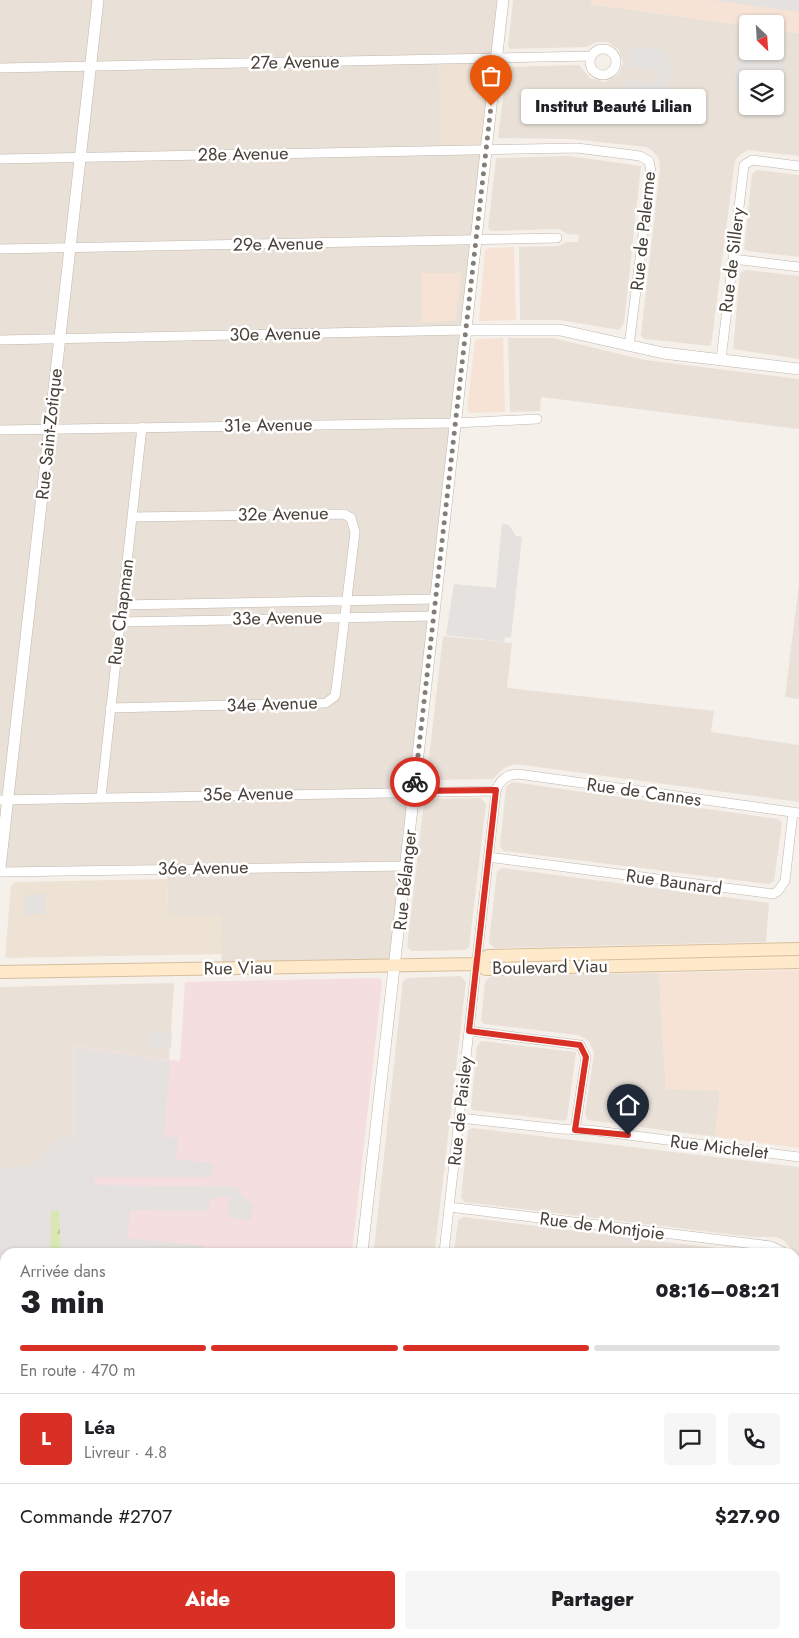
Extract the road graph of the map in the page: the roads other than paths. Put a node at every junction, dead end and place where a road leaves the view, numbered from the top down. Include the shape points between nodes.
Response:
1 (98, 0) edge
2 (503, 0) edge
3 (591, 56) dead end
4 (497, 58) junction
5 (91, 66) junction
6 (0, 68) edge
7 (486, 149) junction
8 (81, 158) junction
9 (0, 159) edge
10 (799, 166) edge
11 (557, 238) dead end
12 (476, 240) junction
13 (70, 248) junction
14 (0, 250) edge
15 (733, 259) junction
16 (799, 267) edge
17 (466, 330) junction
18 (60, 339) junction
19 (0, 340) edge
20 (629, 346) junction
21 (721, 360) junction
22 (799, 369) edge
23 (537, 420) dead end
24 (455, 423) junction
25 (142, 427) junction
26 (50, 429) junction
27 (0, 430) edge
28 (132, 517) junction
29 (436, 599) junction
30 (348, 600) junction
31 (121, 605) junction
32 (434, 616) junction
33 (345, 617) junction
34 (119, 622) junction
35 (110, 708) junction
36 (496, 790) junction
37 (414, 791) junction
38 (101, 797) junction
39 (5, 800) edge
40 (796, 813) edge
41 (488, 858) junction
42 (407, 866) junction
43 (0, 868) edge
44 (0, 872) edge
45 (799, 949) edge
46 (799, 962) edge
47 (477, 964) junction
48 (395, 966) junction
49 (0, 972) edge
50 (469, 1031) junction
51 (460, 1118) junction
52 (575, 1130) junction
53 (799, 1157) edge
54 (450, 1208) junction
55 (362, 1248) edge
56 (445, 1248) edge
57 (775, 1248) edge

1 - 5 street, Rue Saint-Zotique
2 - 4 street, Rue Bélanger
3 - 4 street, 27e Avenue
4 - 5 street, 27e Avenue
4 - 7 street, Rue Bélanger
5 - 6 street, 27e Avenue
5 - 8 street, Rue Saint-Zotique
7 - 8 street, 28e Avenue
7 - 12 street, Rue Bélanger
7 - 20 street, Rue de Palerme via 577,148 637,155 648,161 651,172
8 - 9 street, 28e Avenue
8 - 13 street, Rue Saint-Zotique
10 - 15 street, Rue de Sillery via 754,160 747,162 743,170
11 - 12 street, 29e Avenue
12 - 13 street, 29e Avenue
12 - 17 street, Rue Bélanger
13 - 14 street, 29e Avenue
13 - 18 street, Rue Saint-Zotique
15 - 16 street
15 - 21 street, Rue de Sillery
17 - 18 street, 30e Avenue
17 - 20 street, 30e Avenue via 550,329
17 - 24 street, Rue Bélanger
18 - 19 street, 30e Avenue
18 - 26 street, Rue Saint-Zotique
20 - 21 street, 30e Avenue
21 - 22 street, 30e Avenue
23 - 24 street, 31e Avenue
24 - 25 street, 31e Avenue
24 - 29 street, Rue Bélanger
25 - 26 street, 31e Avenue
25 - 28 street, Rue Chapman
26 - 27 street, 31e Avenue
26 - 39 street, Rue Saint-Zotique
28 - 30 street, 32e Avenue via 344,514 351,518 355,532
28 - 31 street, Rue Chapman
29 - 30 street, 33e Avenue
29 - 32 street, Rue Bélanger
30 - 31 street, 33e Avenue
30 - 33 street, 34e Avenue
31 - 34 street, Rue Chapman
32 - 33 street, 33e Avenue
32 - 37 street, Rue Bélanger
33 - 34 street, 33e Avenue
33 - 35 street, 34e Avenue via 335,696 326,703
34 - 35 street, Rue Chapman
35 - 38 street, Rue Chapman
36 - 37 street, 35e Avenue
36 - 40 street, Rue de Cannes via 507,776 518,774
36 - 41 street, Rue de Paisley
37 - 38 street, 35e Avenue
37 - 42 street, Rue Bélanger
38 - 39 street, 35e Avenue
39 - 43 street, Rue Saint-Zotique
40 - 41 street, Rue Baunard via 784,881 773,894
41 - 47 street, Rue de Paisley
42 - 44 street, 36e Avenue
42 - 48 street, Rue Bélanger
45 - 47 main road, Boulevard Viau via 488,956
46 - 47 main road, Boulevard Viau via 486,969
47 - 48 main road, Rue Viau
47 - 50 street, Rue de Paisley
48 - 49 main road, Rue Viau
48 - 55 street, Rue Bélanger
50 - 51 street, Rue de Paisley
50 - 52 street via 580,1045 586,1057
51 - 52 street, Rue Michelet
51 - 54 street, Rue de Paisley
52 - 53 street, Rue Michelet
54 - 56 street, Rue de Paisley
54 - 57 street, Rue de Montjoie

